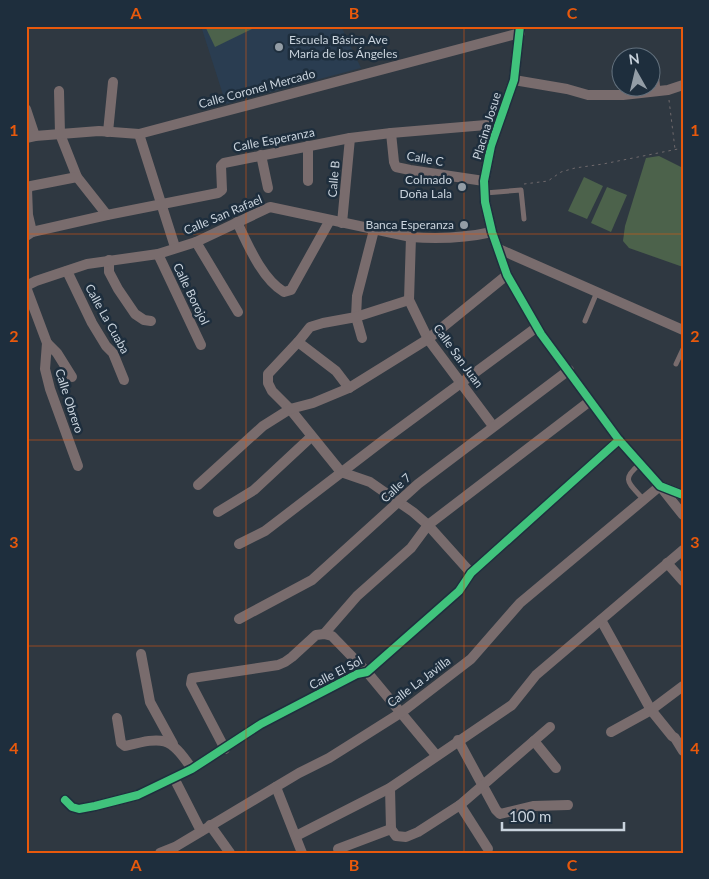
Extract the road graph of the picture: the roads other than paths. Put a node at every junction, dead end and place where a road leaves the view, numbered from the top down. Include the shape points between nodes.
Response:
1 (520, 30) edge
2 (514, 80) junction
3 (113, 82) dead end
4 (683, 85) edge
5 (662, 87) edge
6 (59, 91) dead end
7 (663, 91) junction
8 (26, 109) edge
9 (498, 124) junction
10 (108, 132) junction
11 (392, 133) junction
12 (60, 134) junction
13 (139, 134) junction
14 (30, 137) edge
15 (350, 138) junction
16 (308, 146) junction
17 (261, 156) junction
18 (77, 177) junction
19 (308, 181) dead end
20 (484, 181) junction
21 (268, 188) dead end
22 (484, 193) junction
23 (161, 205) junction
24 (107, 215) junction
25 (524, 219) dead end
26 (330, 220) junction
27 (237, 222) junction
28 (342, 223) junction
29 (374, 230) junction
30 (492, 232) junction
31 (29, 234) edge
32 (411, 237) junction
33 (196, 242) junction
34 (175, 247) junction
35 (499, 249) junction
36 (158, 254) junction
37 (109, 260) junction
38 (66, 271) junction
39 (507, 275) junction
40 (26, 286) edge
41 (597, 292) junction
42 (409, 300) junction
43 (238, 312) dead end
44 (356, 318) junction
45 (151, 320) dead end
46 (585, 321) dead end
47 (537, 327) junction
48 (683, 330) edge
49 (362, 338) dead end
50 (428, 339) junction
51 (298, 342) junction
52 (47, 343) junction
53 (201, 344) dead end
54 (683, 349) edge
55 (676, 364) dead end
56 (569, 370) junction
57 (72, 377) dead end
58 (124, 380) dead end
59 (461, 383) junction
60 (349, 388) junction
61 (590, 401) junction
62 (290, 409) junction
63 (493, 426) junction
64 (311, 436) junction
65 (619, 440) junction
66 (640, 464) junction
67 (78, 466) dead end
68 (341, 472) junction
69 (198, 485) dead end
70 (660, 486) junction
71 (683, 495) edge
72 (644, 500) junction
73 (399, 502) junction
74 (218, 512) dead end
75 (683, 515) edge
76 (428, 525) junction
77 (239, 544) dead end
78 (683, 550) edge
79 (667, 563) junction
80 (471, 573) junction
81 (683, 581) edge
82 (239, 619) dead end
83 (601, 620) junction
84 (324, 634) junction
85 (141, 654) dead end
86 (367, 672) junction
87 (683, 686) edge
88 (651, 710) junction
89 (402, 712) junction
90 (118, 718) dead end
91 (550, 727) dead end
92 (611, 732) dead end
93 (679, 737) edge
94 (458, 740) junction
95 (534, 741) junction
96 (173, 744) junction
97 (224, 749) junction
98 (683, 751) edge
99 (436, 755) junction
100 (556, 768) dead end
101 (192, 769) junction
102 (174, 778) junction
103 (483, 786) junction
104 (276, 787) junction
105 (390, 788) junction
106 (65, 800) dead end
107 (460, 805) junction
108 (568, 805) dead end
109 (205, 828) junction
110 (391, 829) junction
111 (296, 836) junction
112 (338, 849) dead end
113 (488, 849) dead end
114 (177, 850) edge
115 (160, 853) edge
116 (230, 853) edge
117 (302, 853) edge

1 - 2 street, Placina Josue
1 - 13 street, Calle Coronel Mercado
2 - 7 street via 588,95
2 - 9 street, Placina Josue
3 - 10 street
4 - 7 street
5 - 7 lane
6 - 12 street
8 - 14 street
9 - 11 street, Calle Esperanza
9 - 20 street, Placina Josue
10 - 12 street, Calle Coronel Mercado
10 - 13 street, Calle Coronel Mercado
11 - 15 street, Calle Esperanza
11 - 20 street, Calle C via 396,167
12 - 14 street, Calle Coronel Mercado
12 - 18 street
13 - 23 street
15 - 16 street, Calle Esperanza
15 - 28 street, Calle B
16 - 17 street, Calle Esperanza
16 - 19 street
17 - 21 street
17 - 23 street, Calle Esperanza via 222,164 222,190 218,193
18 - 24 street
18 - 31 street via 27,188
20 - 22 street, Placina Josue
22 - 25 lane via 521,190
22 - 30 street, Placina Josue
23 - 24 street, Calle Esperanza
23 - 34 street
24 - 31 street, Calle Esperanza
26 - 27 street, Calle San Rafael via 270,208
26 - 27 street via 291,290 284,292 277,288 253,255
26 - 28 street, Calle San Rafael
27 - 33 street, Calle San Rafael
28 - 29 street, Calle San Rafael
29 - 32 street, Calle San Rafael
29 - 44 street via 357,296
30 - 32 street, Calle San Rafael via 471,237
30 - 35 street, Placina Josue
32 - 42 street, Calle San Juan
33 - 34 street, Calle San Rafael
33 - 43 street
34 - 36 street, Calle San Rafael
35 - 39 street, Placina Josue
35 - 41 street
36 - 37 street, Calle San Rafael
36 - 53 street, Calle Borojol
37 - 38 street, Calle San Rafael
37 - 45 street via 109,272 135,314
38 - 40 street, Calle San Rafael
38 - 58 street, Calle La Cuaba via 92,324 113,353
39 - 47 street, Placina Josue
39 - 50 street
40 - 52 street, Calle Obrero
41 - 46 lane
41 - 48 street
42 - 44 street
42 - 50 street, Calle San Juan
44 - 49 street
44 - 51 street via 310,327
47 - 56 street, Placina Josue
47 - 59 street
50 - 59 street, Calle San Juan
50 - 60 street
51 - 60 street via 336,371
51 - 62 street via 268,374 272,391
52 - 57 street via 57,352
52 - 67 street, Calle Obrero via 45,369 48,382
54 - 55 lane
56 - 61 street, Placina Josue
56 - 63 street, Calle 7
59 - 63 street, Calle San Juan
59 - 68 street
60 - 62 street
61 - 65 street, Placina Josue
61 - 76 street
62 - 64 street
62 - 69 street via 263,426
63 - 73 street, Calle 7
64 - 68 street
64 - 74 street via 254,490
65 - 66 street, Placina Josue
65 - 80 street, Calle El Sol
66 - 70 street, Placina Josue
66 - 72 lane via 628,476
68 - 73 street via 370,482
68 - 77 street via 265,531
70 - 71 street
70 - 72 street, Calle La Javilla
70 - 75 street, Placina Josue
72 - 89 street, Calle La Javilla via 520,603 472,659
73 - 76 street
73 - 82 street, Calle 7 via 312,580
76 - 80 street
76 - 84 street via 411,548 357,596
78 - 79 street
79 - 81 street
79 - 83 street
80 - 86 street, Calle El Sol via 460,590
83 - 88 street
83 - 94 street via 536,675 512,705
84 - 86 street via 332,636
84 - 97 street via 316,635 285,662 192,678 191,684
85 - 96 street via 150,702
86 - 89 street
86 - 97 street, Calle El Sol via 357,674 261,724
87 - 88 street
88 - 92 street
88 - 93 street via 672,736
89 - 99 street
89 - 104 street, Calle La Javilla
90 - 96 street via 125,746 150,740
91 - 95 street
93 - 98 street
94 - 99 street
94 - 103 street
95 - 100 street
95 - 103 street
96 - 101 street
97 - 101 street, Calle El Sol
99 - 105 street
101 - 102 street, Calle El Sol
102 - 106 street, Calle El Sol via 138,794 95,806 79,809
102 - 109 street
103 - 107 street
103 - 108 street via 500,814 532,806
104 - 109 street, Calle La Javilla
104 - 111 street
105 - 110 street
105 - 111 street
107 - 110 street via 406,837 396,836
107 - 113 street
109 - 114 street, Calle La Javilla
109 - 116 street
110 - 112 street
111 - 117 street
114 - 115 street, Calle La Javilla

